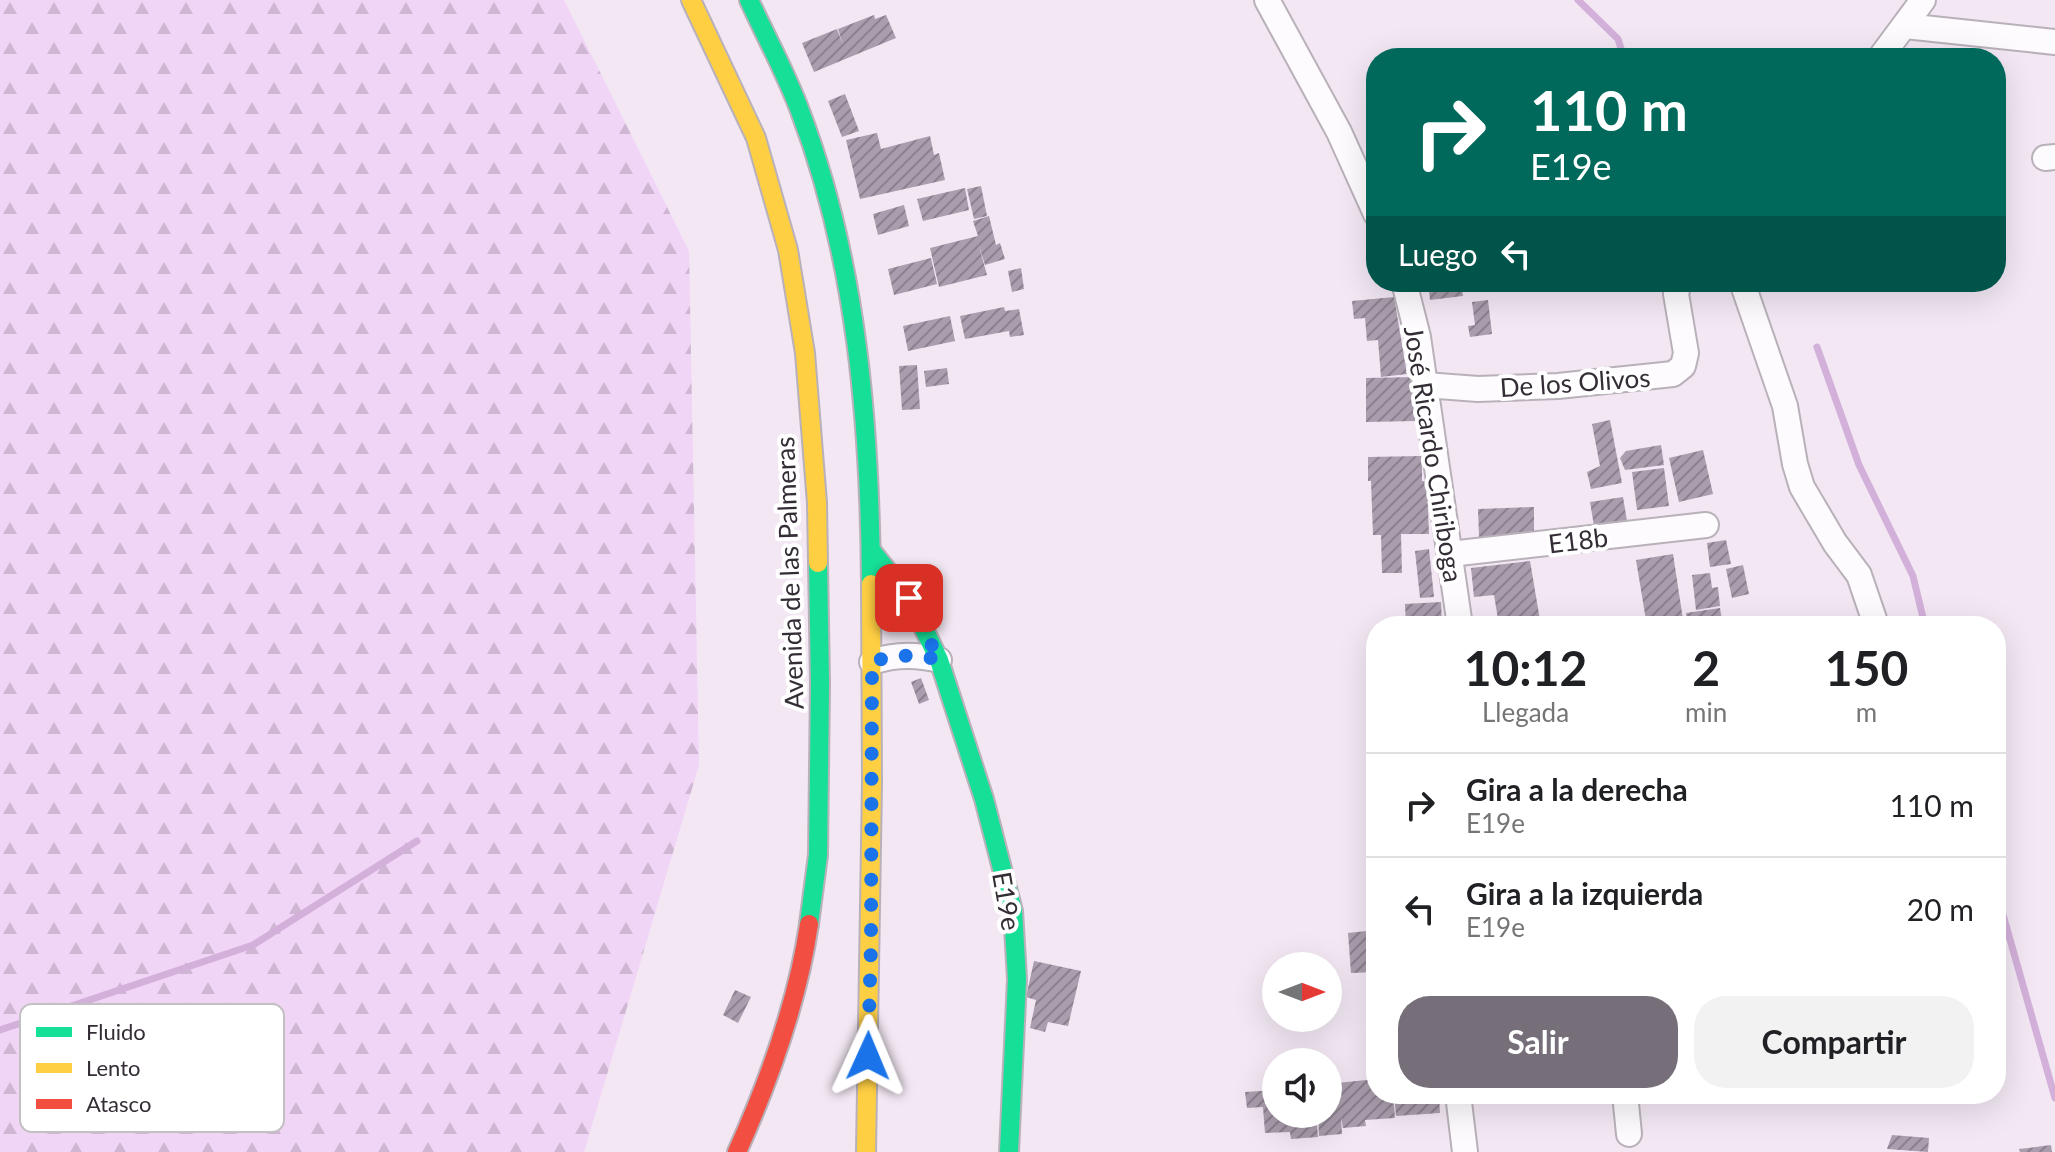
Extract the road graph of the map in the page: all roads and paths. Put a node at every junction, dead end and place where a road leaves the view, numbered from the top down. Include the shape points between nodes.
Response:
1 (691, 0) edge
2 (749, 0) edge
3 (1267, 0) edge
4 (1923, 0) edge
5 (1905, 26) junction
6 (2055, 42) edge
7 (1888, 48) edge
8 (1366, 192) edge
9 (1407, 292) edge
10 (1676, 292) edge
11 (1745, 292) edge
12 (1425, 385) junction
13 (1706, 525) dead end
14 (871, 550) junction
15 (1450, 554) junction
16 (1459, 616) edge
17 (1873, 616) edge
18 (939, 660) junction
19 (872, 662) junction
20 (1459, 1104) edge
21 (1626, 1104) edge
22 (1629, 1134) dead end
23 (737, 1152) edge
24 (866, 1152) edge
25 (1009, 1152) edge
26 (1465, 1152) edge

1 - 23 main road, Avenida de las Palmeras via 756,138 788,250 805,353 817,503 818,855 787,1020
2 - 14 main road via 800,110 832,211 852,309 866,426
3 - 8 street
4 - 5 street
5 - 6 street
5 - 7 street
9 - 12 street, José Ricardo Chiriboga
10 - 12 street, De los Olivos via 1686,353 1683,366 1673,374 1558,386
11 - 17 street via 1785,406 1802,487 1859,575
12 - 15 street, José Ricardo Chiriboga
13 - 15 street, E18b
14 - 18 main road, E19e via 909,598
14 - 19 main road
15 - 16 street, José Ricardo Chiriboga
18 - 19 street via 907,655
18 - 25 main road, E19e via 1013,911 1017,979
19 - 24 main road
20 - 26 street
21 - 22 street

